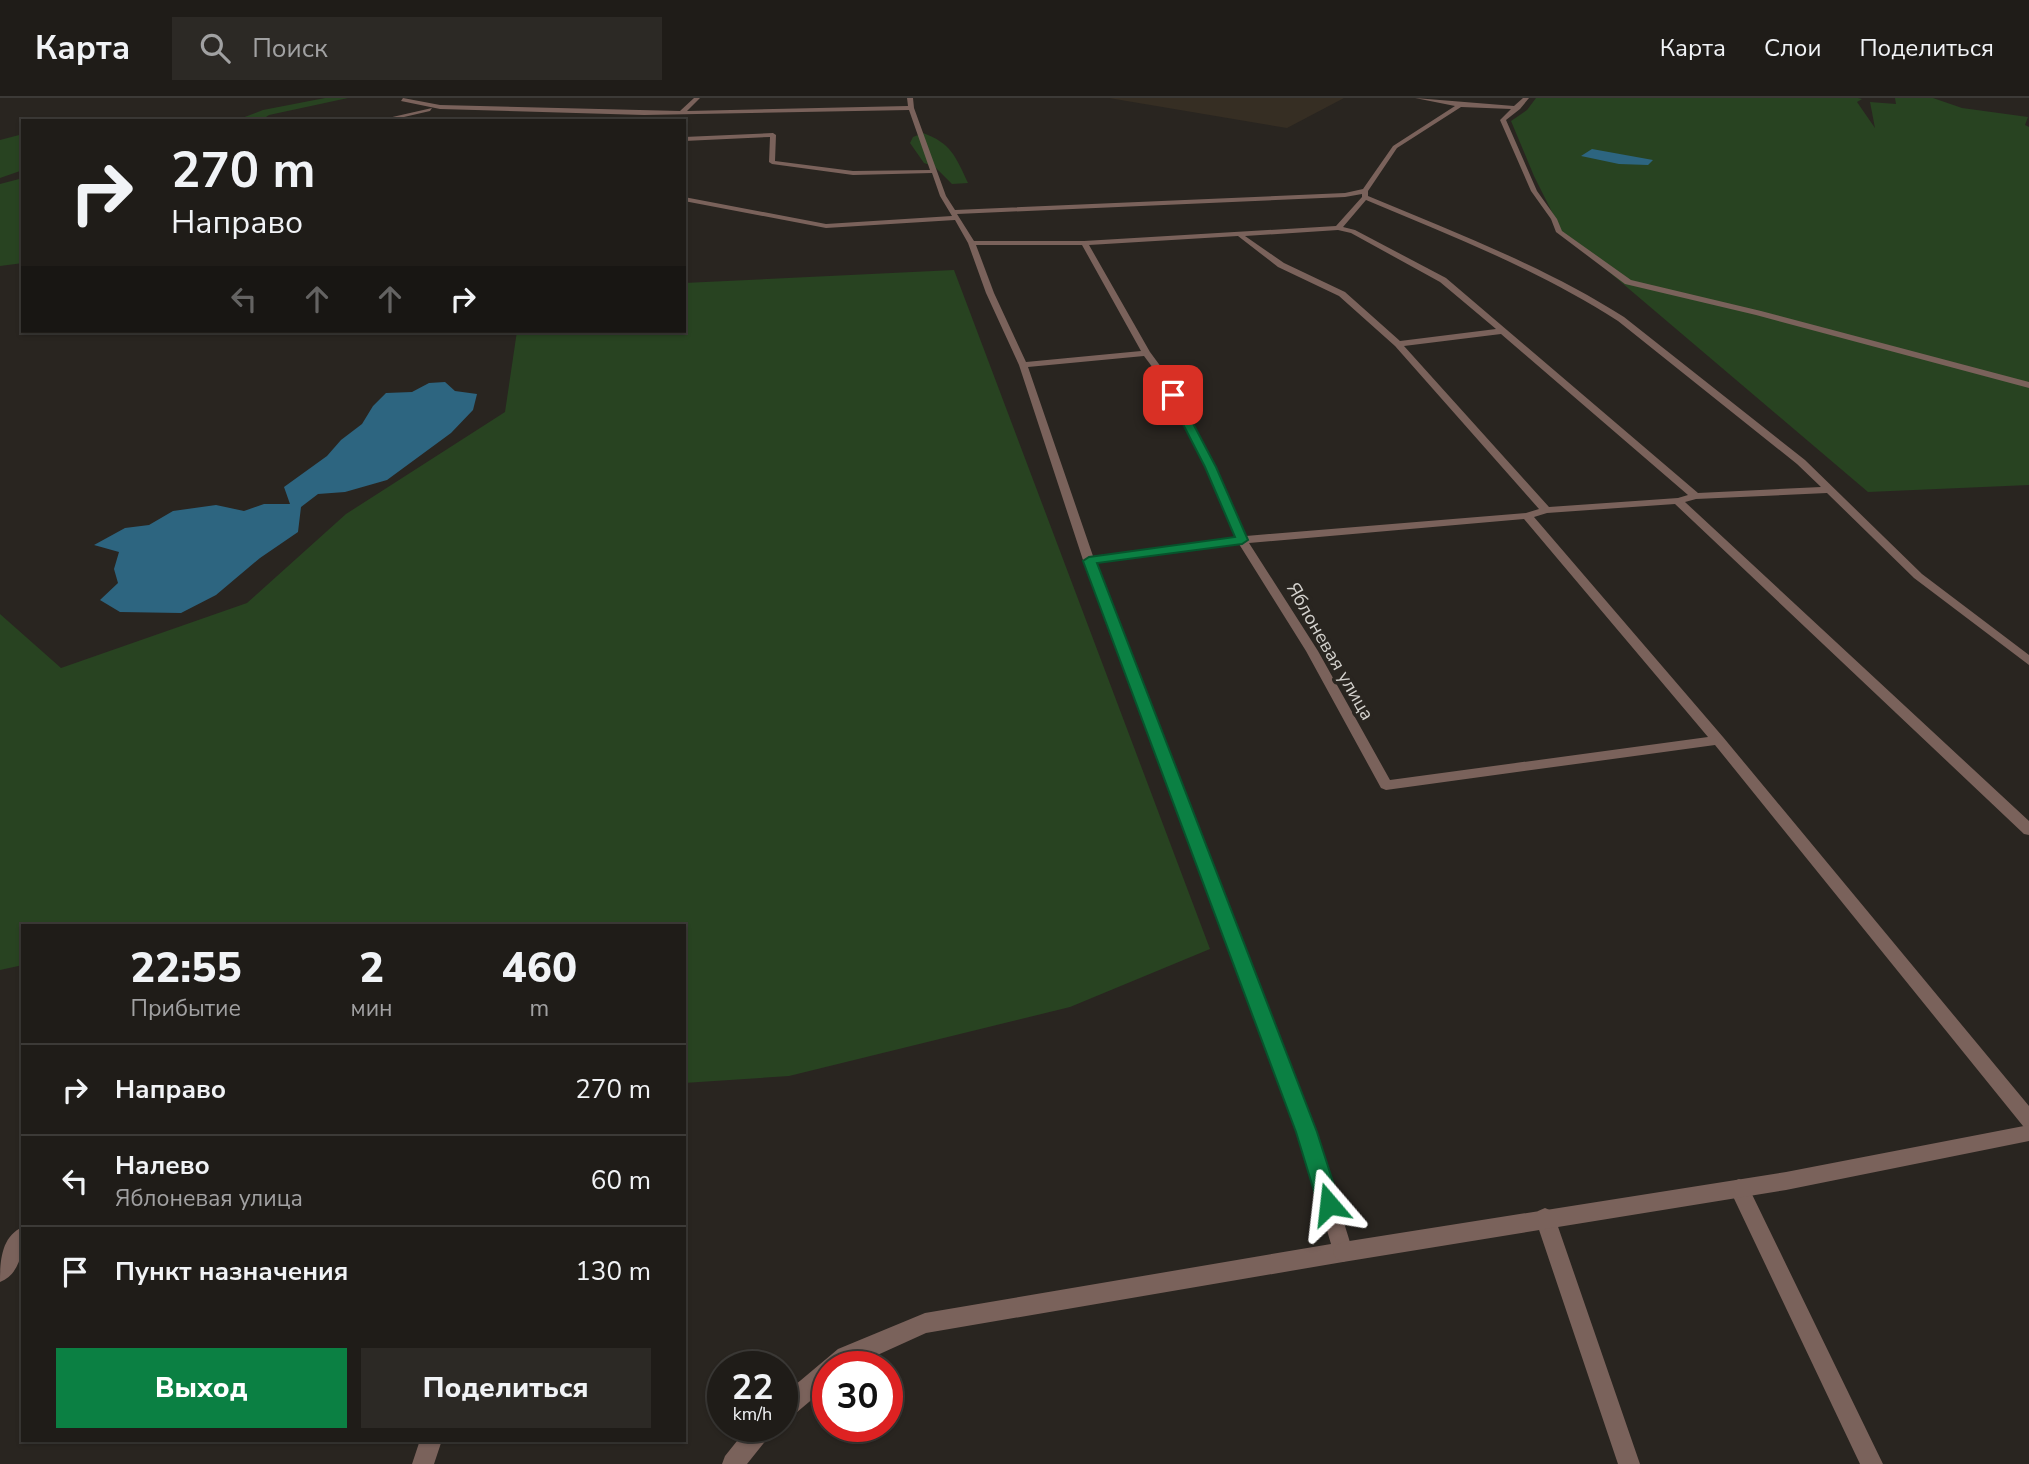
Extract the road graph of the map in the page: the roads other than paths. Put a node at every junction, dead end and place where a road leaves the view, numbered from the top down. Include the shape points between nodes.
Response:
1 (696, 98) edge
2 (1418, 98) edge
3 (1526, 98) edge
4 (403, 99) edge
5 (910, 103) edge
6 (1460, 105) junction
7 (397, 106) dead end
8 (440, 107) junction
9 (1518, 108) junction
10 (681, 113) junction
11 (390, 116) edge
12 (686, 139) edge
13 (935, 171) junction
14 (1365, 194) junction
15 (686, 199) edge
16 (956, 215) junction
17 (1338, 228) junction
18 (1240, 235) junction
19 (972, 243) junction
20 (1084, 243) junction
21 (1503, 331) junction
22 (1398, 344) junction
23 (1146, 353) junction
24 (1023, 365) junction
25 (2029, 385) edge
26 (1830, 490) junction
27 (1696, 496) junction
28 (1678, 501) junction
29 (1546, 510) junction
30 (1527, 516) junction
31 (1242, 540) junction
32 (1089, 561) junction
33 (2029, 661) edge
34 (1718, 740) junction
35 (2029, 830) edge
36 (2029, 1120) edge
37 (2029, 1133) edge
38 (1739, 1188) junction
39 (1545, 1218) junction
40 (21, 1240) edge
41 (1343, 1252) junction
42 (0, 1272) edge
43 (860, 1351) edge
44 (812, 1385) edge
45 (798, 1397) edge
46 (430, 1442) edge
47 (750, 1442) edge
48 (423, 1464) edge
49 (733, 1464) edge
50 (1629, 1464) edge
51 (1872, 1464) edge

1 - 10 street
2 - 6 street
3 - 9 street
4 - 7 street
4 - 8 street
5 - 10 street
5 - 13 street
6 - 9 street
6 - 14 street via 1395,147
8 - 10 street
8 - 11 street
9 - 25 street via 1503,120 1534,191 1559,232 1628,282
12 - 13 street via 773,135 772,162 839,173
13 - 16 street via 943,196
14 - 16 street
14 - 17 street
14 - 26 street via 1594,300 1669,355
15 - 16 street via 825,226
16 - 19 street
17 - 18 street
17 - 21 street via 1353,231 1443,280
18 - 20 street
18 - 22 street via 1281,265 1342,294
19 - 20 street
19 - 24 street
20 - 23 street, Яблоневая улица
21 - 22 street
21 - 27 street
22 - 29 street
23 - 24 street
23 - 31 street, Яблоневая улица via 1211,467
24 - 32 street
26 - 27 street
26 - 33 street via 1918,576
27 - 28 street
28 - 29 street
28 - 35 street
29 - 30 street
30 - 31 street
30 - 34 street
31 - 32 street
31 - 34 street, Яблоневая улица via 1312,651 1386,785
32 - 41 street via 1307,1132
34 - 36 street
37 - 38 street
38 - 39 street
38 - 51 street
39 - 41 street
39 - 50 street
40 - 42 street
41 - 43 street via 925,1322
44 - 45 street
46 - 48 street
47 - 49 street

